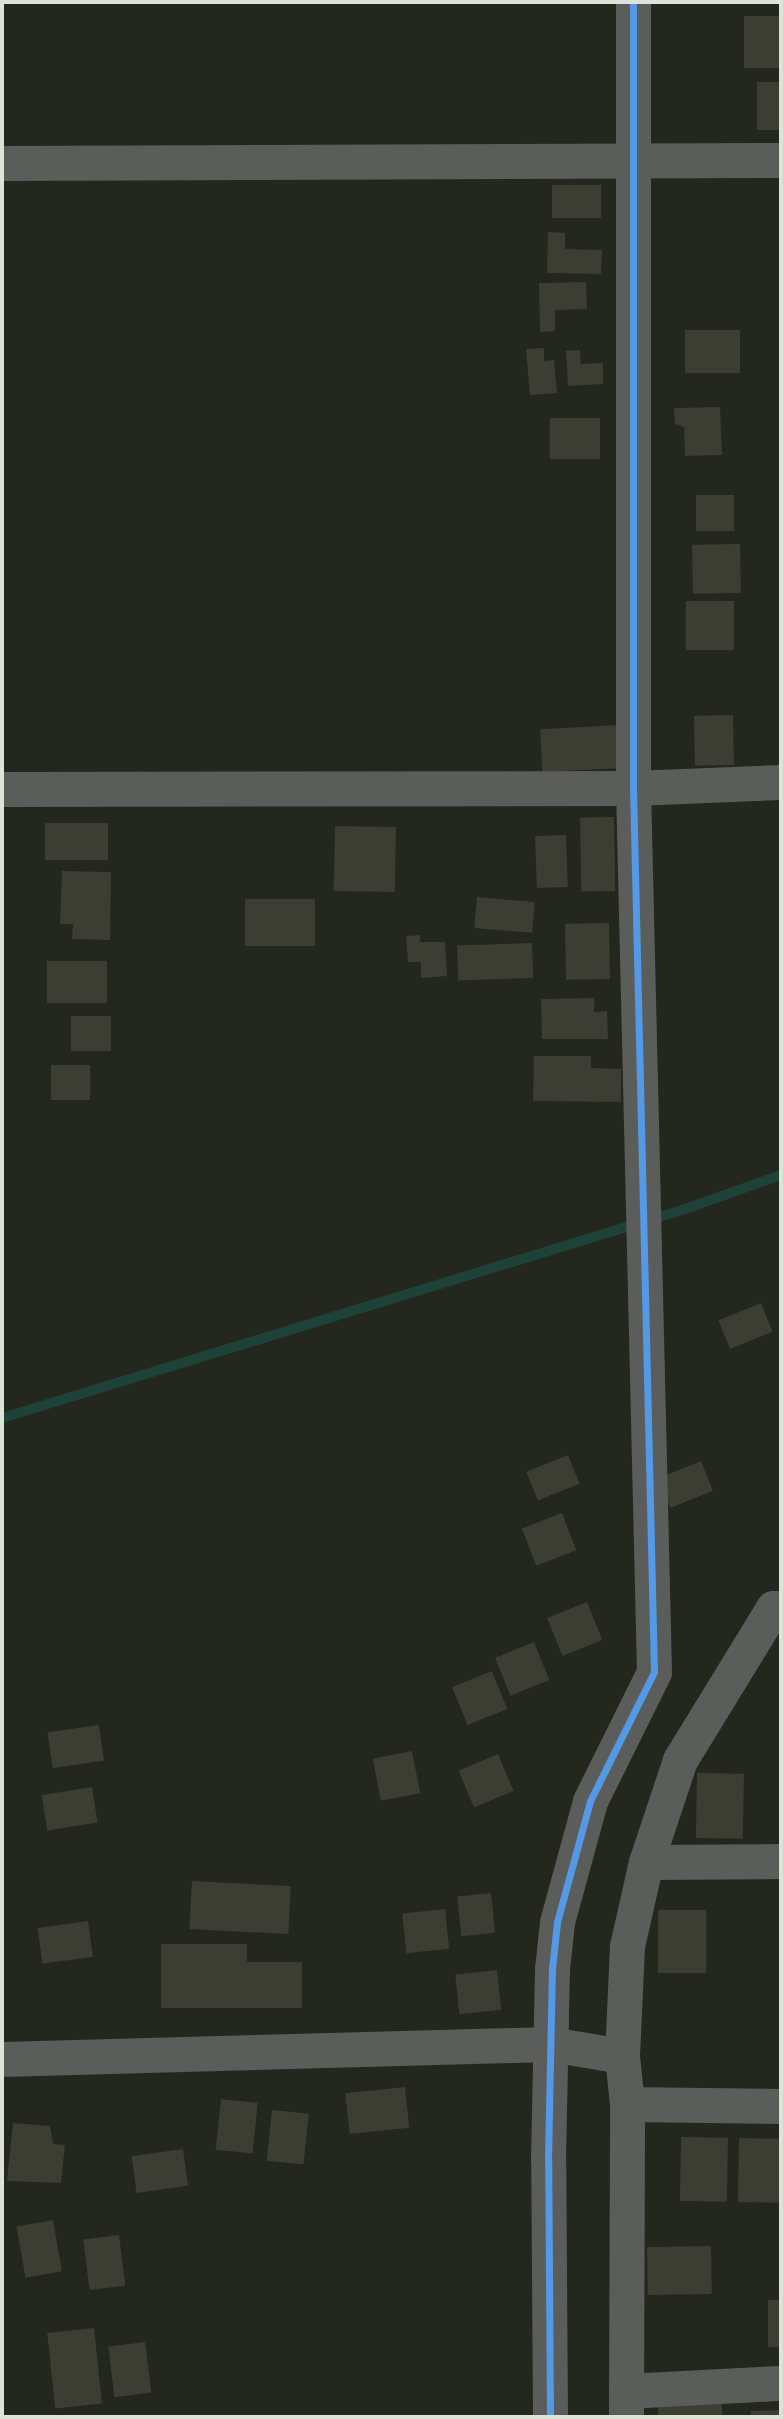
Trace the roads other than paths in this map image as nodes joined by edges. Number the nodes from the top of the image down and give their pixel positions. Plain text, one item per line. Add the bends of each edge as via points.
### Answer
1 (633, 2) edge
2 (781, 160) edge
3 (2, 163) edge
4 (633, 163) junction
5 (781, 782) edge
6 (633, 788) junction
7 (2, 789) edge
8 (781, 1608) edge
9 (781, 1861) edge
10 (646, 1862) junction
11 (550, 2045) junction
12 (622, 2056) junction
13 (2, 2059) edge
14 (627, 2104) junction
15 (781, 2106) edge
16 (781, 2383) edge
17 (626, 2404) edge
18 (550, 2417) edge

1 - 4 street
2 - 4 street
3 - 4 street
4 - 6 street
5 - 6 street
6 - 7 street
6 - 11 street via 654,1672 590,1801 568,1876 552,1969
8 - 10 street via 773,1608 680,1760
9 - 10 street
10 - 12 street via 627,1946
11 - 12 street
11 - 13 street
11 - 18 street
12 - 14 street
14 - 15 street
14 - 17 street
16 - 17 street

